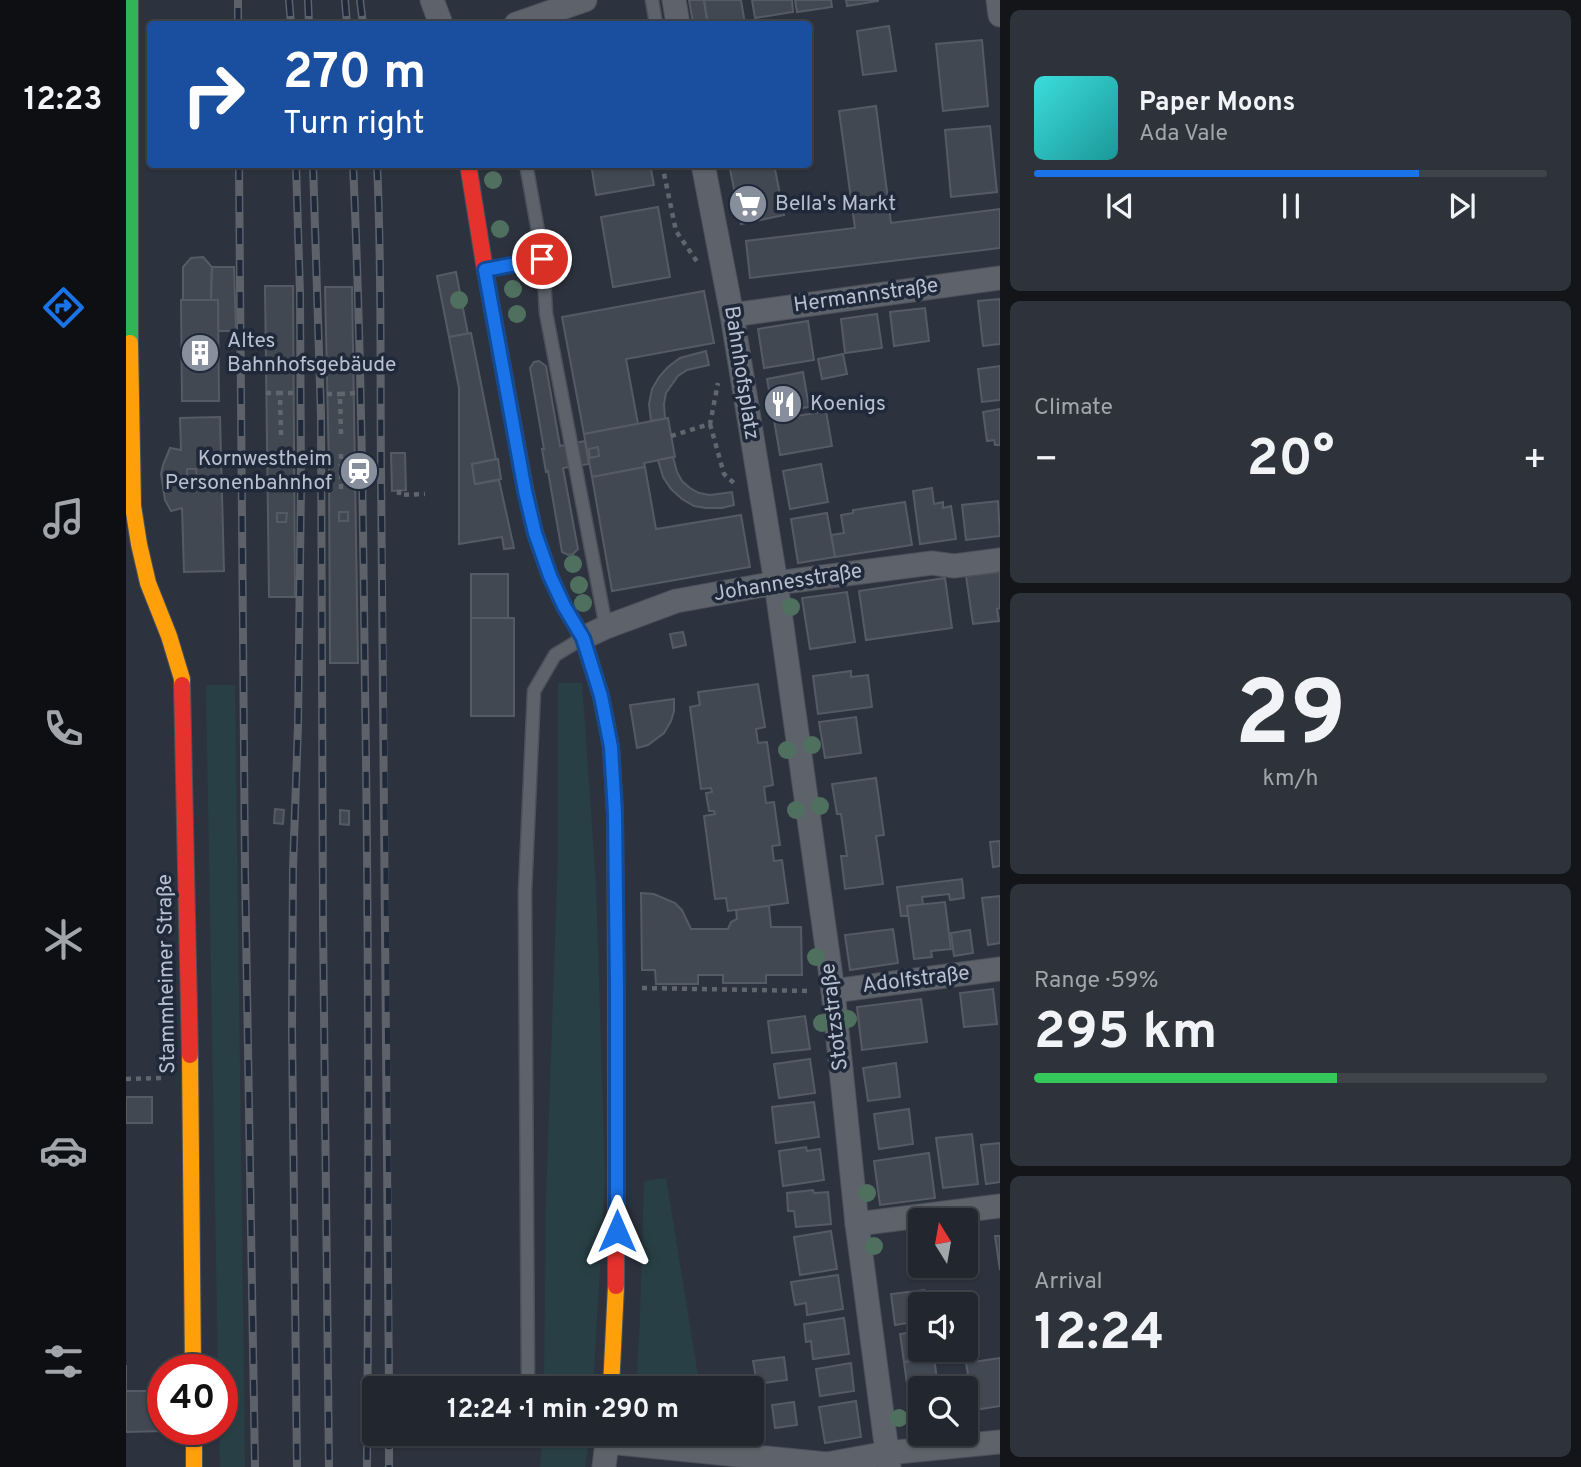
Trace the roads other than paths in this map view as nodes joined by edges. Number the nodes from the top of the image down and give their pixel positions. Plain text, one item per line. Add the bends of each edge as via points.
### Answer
1 (432, 0) edge
2 (585, 0) edge
3 (652, 0) edge
4 (674, 0) edge
5 (998, 0) edge
6 (129, 14) edge
7 (1000, 15) edge
8 (440, 21) edge
9 (525, 21) edge
10 (656, 21) edge
11 (678, 21) edge
12 (469, 168) edge
13 (527, 168) edge
14 (704, 168) edge
15 (542, 259) junction
16 (485, 270) junction
17 (1000, 278) edge
18 (127, 298) edge
19 (732, 315) junction
20 (1000, 560) edge
21 (776, 583) junction
22 (137, 584) edge
23 (606, 627) junction
24 (583, 638) junction
25 (1000, 969) edge
26 (833, 991) junction
27 (1000, 1206) edge
28 (857, 1224) junction
29 (193, 1354) edge
30 (528, 1376) edge
31 (612, 1376) edge
32 (1000, 1442) edge
33 (194, 1445) edge
34 (607, 1446) edge
35 (675, 1446) edge
36 (888, 1460) edge
37 (194, 1467) edge
38 (604, 1467) edge

1 - 8 street
2 - 9 street
3 - 10 lane
4 - 11 street
5 - 7 street
6 - 18 main road, Stammheimer Straße
12 - 16 main road
13 - 15 lane
14 - 19 street, Bahnhofsplatz
15 - 16 lane
15 - 23 lane via 546,313
16 - 24 main road via 535,533 559,596
17 - 19 street, Hermannstraße
18 - 22 main road, Stammheimer Straße
19 - 21 street, Bahnhofsplatz
20 - 21 street, Johannesstraße via 954,566 932,563
21 - 23 street, Johannesstraße via 676,601
21 - 26 street, Stotzstraße
22 - 29 main road, Stammheimer Straße via 169,635 182,679
23 - 24 street, Johannesstraße
24 - 30 lane via 555,654 534,691 524,892
24 - 31 main road via 611,747 615,813 616,1308
25 - 26 street, Adolfstraße
26 - 28 street, Stotzstraße
27 - 28 street
28 - 36 street, Stotzstraße
32 - 36 street
33 - 37 main road
34 - 38 street
35 - 36 street via 827,1464

